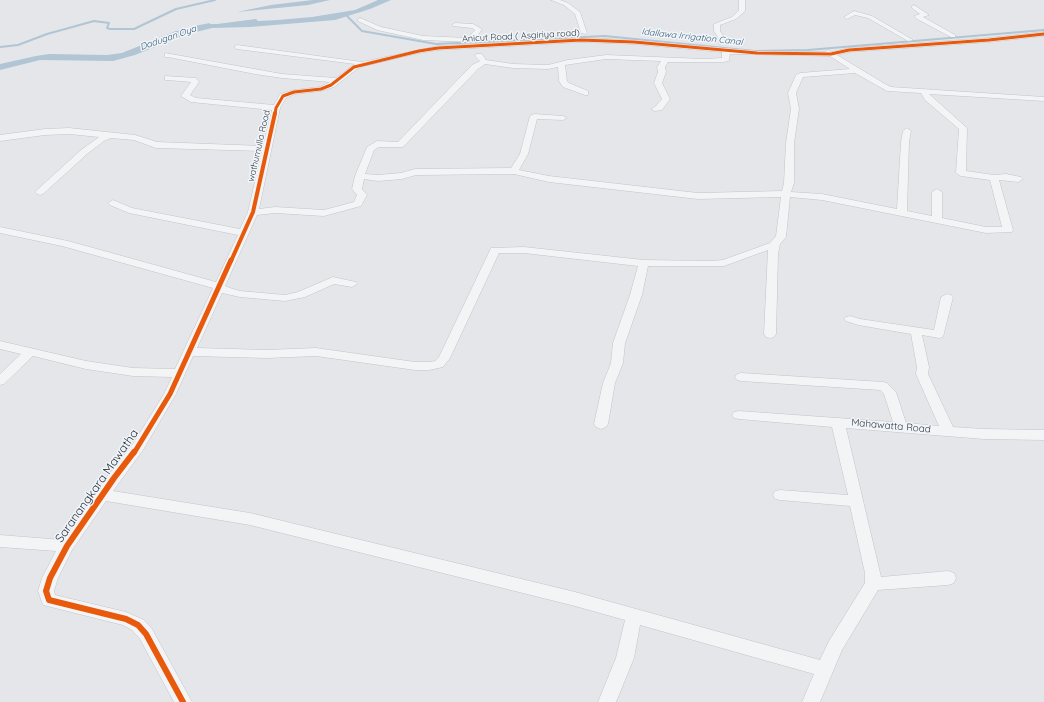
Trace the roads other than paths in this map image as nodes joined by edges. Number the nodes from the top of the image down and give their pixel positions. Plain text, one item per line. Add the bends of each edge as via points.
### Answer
1 (554, 0) edge
2 (742, 0) edge
3 (862, 7) dead end
4 (914, 7) dead end
5 (854, 13) junction
6 (847, 17) dead end
7 (360, 20) dead end
8 (455, 25) dead end
9 (1044, 28) edge
10 (593, 32) dead end
11 (584, 33) junction
12 (608, 34) dead end
13 (1044, 34) edge
14 (953, 36) junction
15 (910, 40) junction
16 (469, 43) junction
17 (721, 43) junction
18 (237, 47) dead end
19 (825, 50) junction
20 (785, 54) junction
21 (168, 55) dead end
22 (666, 60) junction
23 (484, 62) junction
24 (362, 64) junction
25 (561, 64) junction
26 (860, 72) junction
27 (168, 78) dead end
28 (337, 80) junction
29 (923, 91) junction
30 (585, 93) dead end
31 (1044, 99) edge
32 (276, 108) junction
33 (655, 109) dead end
34 (563, 118) dead end
35 (907, 131) dead end
36 (111, 136) junction
37 (0, 138) edge
38 (266, 149) junction
39 (514, 172) junction
40 (360, 176) junction
41 (994, 178) junction
42 (1018, 178) dead end
43 (40, 192) dead end
44 (937, 192) dead end
45 (786, 194) junction
46 (113, 203) dead end
47 (253, 212) junction
48 (902, 213) junction
49 (942, 221) junction
50 (960, 229) dead end
51 (0, 230) edge
52 (243, 233) junction
53 (774, 245) junction
54 (644, 263) junction
55 (352, 284) dead end
56 (218, 286) junction
57 (947, 297) dead end
58 (850, 319) dead end
59 (916, 331) junction
60 (770, 334) dead end
61 (0, 345) edge
62 (30, 352) junction
63 (188, 352) junction
64 (178, 373) junction
65 (741, 377) dead end
66 (0, 381) edge
67 (739, 415) dead end
68 (838, 422) junction
69 (601, 424) dead end
70 (901, 427) junction
71 (948, 431) junction
72 (1044, 435) edge
73 (103, 495) junction
74 (780, 496) dead end
75 (856, 502) junction
76 (0, 541) edge
77 (67, 546) junction
78 (948, 578) dead end
79 (873, 584) junction
80 (634, 616) junction
81 (825, 669) junction
82 (183, 702) edge
83 (607, 702) edge
84 (811, 702) edge

1 - 11 street via 566,4 578,13
2 - 17 street via 742,11 734,18 717,24
3 - 5 street
4 - 14 street via 926,15 917,16 919,18
5 - 6 street
5 - 15 street via 870,17
7 - 16 street, Anicut Road ( Asgiriya road) via 379,29 423,38
8 - 16 street via 479,29
9 - 14 street
10 - 11 street, Anicut Road ( Asgiriya road)
11 - 16 street, Anicut Road ( Asgiriya road)
12 - 17 street
13 - 19 street
14 - 15 street
15 - 19 street
16 - 20 street via 581,40
16 - 23 street
16 - 24 street, wathumulla Road via 419,50
17 - 19 street
18 - 24 street
19 - 20 street
19 - 26 street
20 - 22 street via 726,52 726,59 723,60
21 - 28 street via 282,76
22 - 25 street via 606,57
22 - 33 street via 661,67 658,83 666,99
23 - 25 street via 548,67
23 - 40 street via 464,77 400,145 377,144 370,149
24 - 28 street, wathumulla Road
25 - 30 street via 566,85
26 - 29 street via 890,89
26 - 45 street via 800,75 792,93 795,109
27 - 32 street via 193,80 195,82 185,96 194,100
28 - 32 street, wathumulla Road via 321,89 283,96
29 - 31 street
29 - 41 street via 964,128 961,173
32 - 38 street, wathumulla Road
34 - 39 street via 534,116 524,154
35 - 48 street
36 - 37 street via 55,131
36 - 38 street via 135,138 156,145
36 - 43 street via 101,139 84,152
38 - 47 street, wathumulla Road
39 - 40 street via 415,172 378,178
39 - 45 street via 549,179 698,196
40 - 47 street via 357,189 362,195 358,204 324,213 275,210
41 - 42 street
41 - 49 street via 1008,230 986,230
44 - 49 street
45 - 48 street
45 - 53 street via 781,237
46 - 52 street via 129,210
47 - 52 street, wathumulla Road
48 - 49 street
49 - 50 street via 959,226
51 - 56 street via 64,243
52 - 56 street, wathumulla Road
53 - 54 street via 724,263
53 - 60 street
54 - 63 street via 531,251 494,250 439,364 415,366 316,352
54 - 69 street via 619,343 617,363 609,383
55 - 56 street via 332,280 301,295 285,298 240,294
56 - 63 street, wathumulla Road
57 - 59 street via 939,334
58 - 59 street
59 - 71 street via 922,374
61 - 62 street
62 - 64 street via 86,365 133,372
62 - 66 street
63 - 64 street, Saranangkara Mawatha
64 - 73 street, Saranangkara Mawatha via 170,394 138,448
65 - 70 street via 883,386 890,392
67 - 68 street, Mahawatta Road
68 - 70 street, Mahawatta Road
68 - 75 street
70 - 71 street, Mahawatta Road
71 - 72 street, Mahawatta Road
73 - 77 street, Saranangkara Mawatha
73 - 80 street via 250,519
74 - 75 street
75 - 79 street via 873,573
76 - 77 street
77 - 82 street, Saranangkara Mawatha via 50,578 46,591 49,600 126,619 138,625 146,634
78 - 79 street
79 - 81 street via 835,646
80 - 81 street
80 - 83 street via 625,658
81 - 84 street

